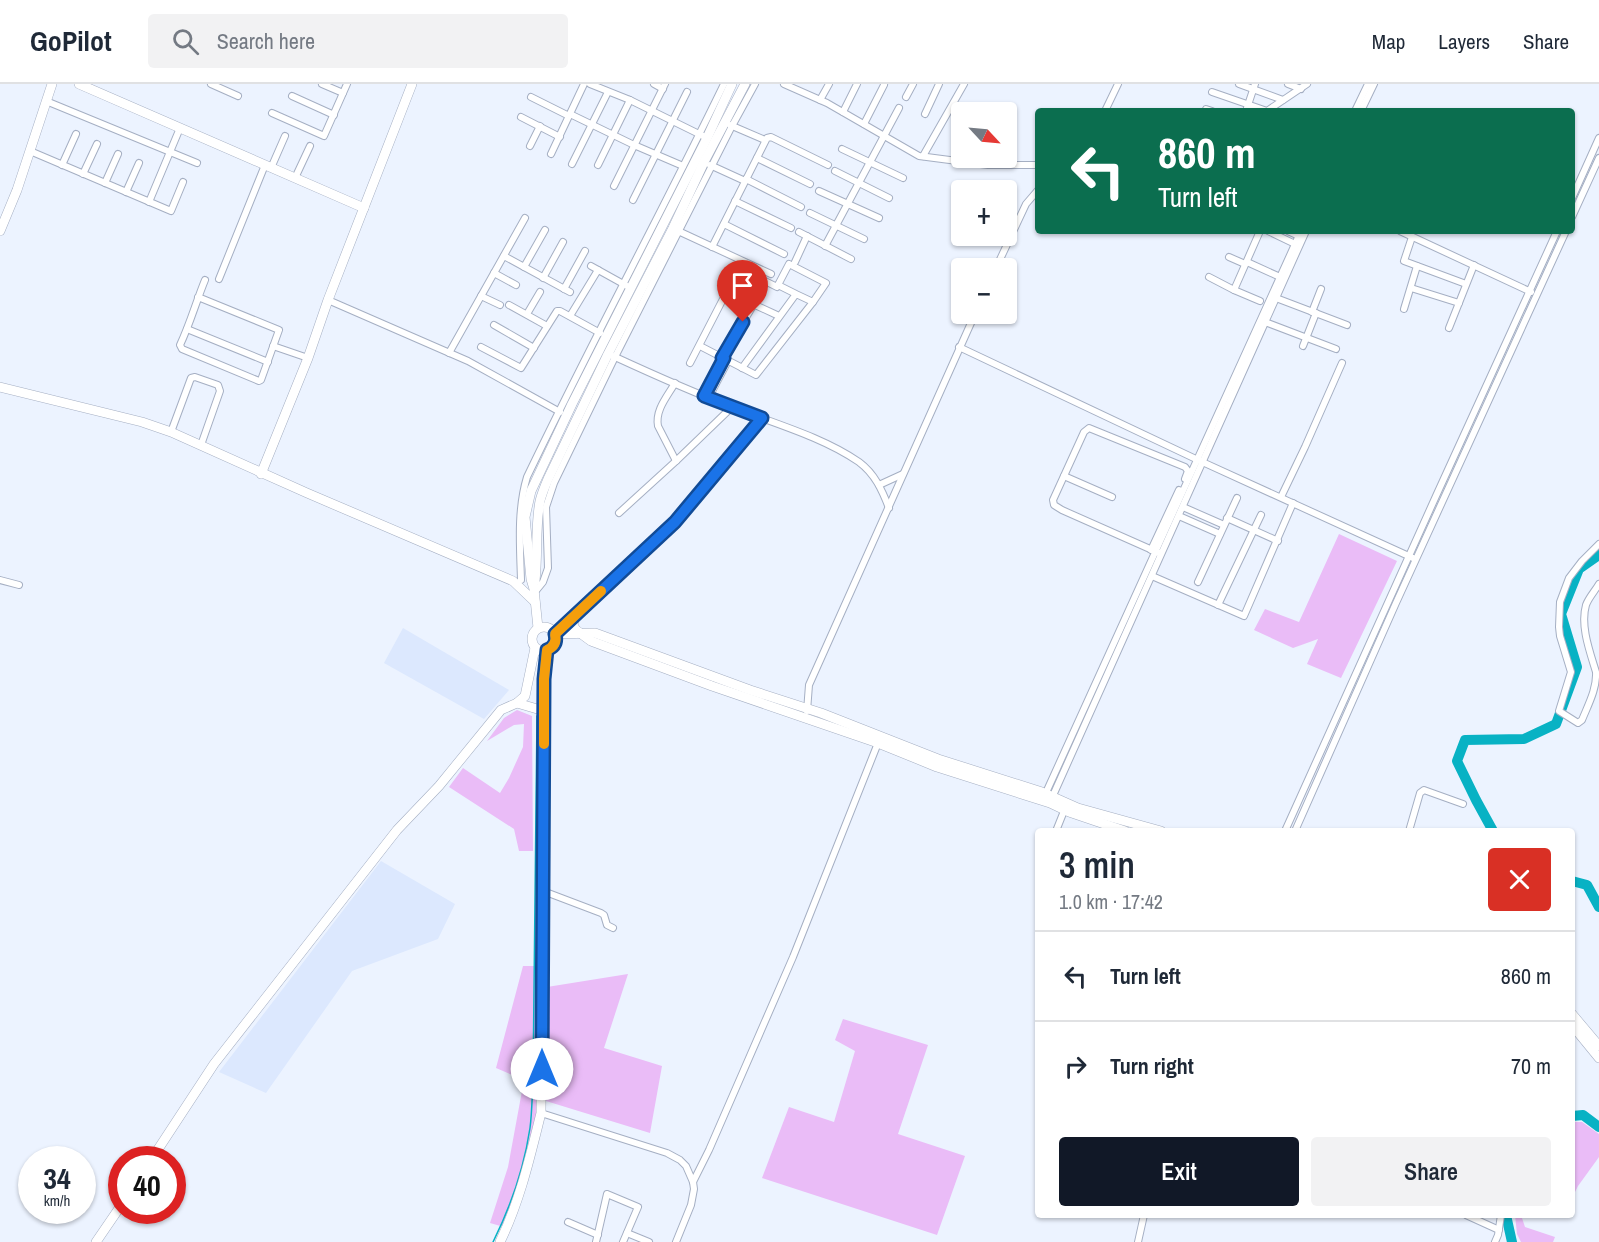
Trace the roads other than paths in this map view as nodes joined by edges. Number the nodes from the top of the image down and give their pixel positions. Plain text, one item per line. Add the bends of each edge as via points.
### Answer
1 (52, 84) edge
2 (79, 84) edge
3 (211, 84) edge
4 (322, 84) edge
5 (347, 84) edge
6 (412, 84) edge
7 (584, 84) edge
8 (590, 84) edge
9 (654, 84) edge
10 (724, 84) edge
11 (732, 84) edge
12 (746, 84) edge
13 (755, 84) edge
14 (784, 84) edge
15 (804, 84) edge
16 (829, 84) edge
17 (856, 84) edge
18 (913, 84) edge
19 (939, 84) edge
20 (964, 84) edge
21 (1118, 84) edge
22 (1239, 84) edge
23 (1291, 84) edge
24 (1368, 84) edge
25 (1374, 84) edge
26 (884, 85) edge
27 (664, 86) edge
28 (1304, 86) edge
29 (1254, 87) edge
30 (606, 88) edge
31 (801, 91) junction
32 (687, 92) dead end
33 (1212, 92) dead end
34 (343, 93) junction
35 (238, 96) dead end
36 (292, 96) dead end
37 (531, 97) dead end
38 (906, 97) dead end
39 (630, 100) junction
40 (820, 100) junction
41 (1283, 100) junction
42 (46, 101) junction
43 (899, 108) dead end
44 (1107, 108) edge
45 (1247, 108) edge
46 (1271, 108) edge
47 (1356, 108) edge
48 (1362, 108) edge
49 (652, 111) junction
50 (843, 112) junction
51 (272, 113) dead end
52 (925, 114) dead end
53 (334, 115) junction
54 (570, 115) junction
55 (521, 117) dead end
56 (672, 121) junction
57 (591, 124) junction
58 (729, 124) junction
59 (864, 124) junction
60 (540, 126) junction
61 (180, 128) junction
62 (76, 134) dead end
63 (613, 135) junction
64 (285, 136) dead end
65 (885, 136) junction
66 (560, 137) junction
67 (1599, 138) edge
68 (711, 140) junction
69 (765, 140) junction
70 (97, 144) dead end
71 (634, 145) junction
72 (310, 146) dead end
73 (530, 146) dead end
74 (842, 149) dead end
75 (30, 151) junction
76 (170, 152) junction
77 (118, 154) dead end
78 (551, 154) dead end
79 (656, 154) junction
80 (923, 156) junction
81 (757, 158) junction
82 (1599, 158) edge
83 (870, 162) junction
84 (139, 163) dead end
85 (197, 163) dead end
86 (572, 164) dead end
87 (708, 164) junction
88 (62, 165) junction
89 (598, 165) dead end
90 (828, 165) dead end
91 (1035, 165) edge
92 (683, 166) junction
93 (268, 167) junction
94 (835, 171) dead end
95 (83, 174) junction
96 (295, 178) junction
97 (903, 178) dead end
98 (746, 180) junction
99 (183, 182) dead end
100 (859, 182) junction
101 (105, 183) junction
102 (810, 184) dead end
103 (614, 186) dead end
104 (819, 190) dead end
105 (1575, 191) edge
106 (126, 192) junction
107 (1035, 194) edge
108 (889, 198) dead end
109 (633, 200) dead end
110 (735, 201) junction
111 (149, 202) junction
112 (848, 204) junction
113 (801, 207) dead end
114 (364, 208) junction
115 (1575, 211) edge
116 (810, 213) dead end
117 (525, 218) dead end
118 (879, 218) dead end
119 (724, 224) junction
120 (836, 226) junction
121 (791, 228) dead end
122 (545, 230) dead end
123 (676, 230) junction
124 (0, 231) edge
125 (799, 232) dead end
126 (1259, 234) edge
127 (1274, 234) edge
128 (1300, 234) edge
129 (1305, 234) edge
130 (1406, 234) edge
131 (1556, 234) edge
132 (1565, 234) edge
133 (807, 236) junction
134 (1412, 237) junction
135 (864, 239) dead end
136 (563, 242) dead end
137 (1295, 244) junction
138 (825, 246) junction
139 (712, 247) junction
140 (585, 251) dead end
141 (784, 254) dead end
142 (504, 256) junction
143 (1229, 257) dead end
144 (1001, 258) edge
145 (851, 259) dead end
146 (795, 262) dead end
147 (1246, 263) junction
148 (1474, 265) junction
149 (591, 266) dead end
150 (524, 267) junction
151 (1418, 267) junction
152 (598, 270) junction
153 (494, 273) junction
154 (771, 274) dead end
155 (1209, 277) dead end
156 (1280, 277) junction
157 (543, 278) junction
158 (219, 279) dead end
159 (205, 280) dead end
160 (1466, 284) junction
161 (516, 285) dead end
162 (778, 285) junction
163 (627, 286) junction
164 (1411, 288) junction
165 (1321, 289) dead end
166 (1234, 290) junction
167 (1530, 291) junction
168 (540, 292) dead end
169 (727, 292) junction
170 (796, 294) junction
171 (1537, 295) junction
172 (481, 296) junction
173 (198, 297) junction
174 (1276, 298) junction
175 (328, 300) junction
176 (1260, 301) dead end
177 (813, 302) junction
178 (1459, 303) junction
179 (754, 304) junction
180 (500, 305) dead end
181 (509, 305) dead end
182 (1404, 309) dead end
183 (1314, 313) junction
184 (527, 314) junction
185 (570, 316) junction
186 (779, 316) junction
187 (1265, 322) junction
188 (970, 324) edge
189 (494, 325) dead end
190 (1347, 325) dead end
191 (547, 326) junction
192 (1449, 328) dead end
193 (187, 329) junction
194 (602, 334) junction
195 (1307, 338) junction
196 (273, 346) junction
197 (699, 346) junction
198 (959, 346) junction
199 (1303, 346) dead end
200 (481, 347) dead end
201 (534, 348) junction
202 (1336, 349) dead end
203 (604, 351) junction
204 (449, 353) junction
205 (309, 358) junction
206 (725, 359) junction
207 (268, 362) junction
208 (690, 363) dead end
209 (1342, 363) dead end
210 (742, 368) junction
211 (675, 383) junction
212 (0, 387) edge
213 (706, 397) junction
214 (732, 407) junction
215 (562, 414) junction
216 (762, 418) junction
217 (171, 432) junction
218 (201, 445) junction
219 (1171, 447) junction
220 (1165, 458) junction
221 (1200, 460) junction
222 (676, 461) junction
223 (261, 474) junction
224 (903, 474) junction
225 (1064, 476) junction
226 (879, 484) junction
227 (1112, 497) dead end
228 (1281, 497) junction
229 (1237, 498) dead end
230 (1293, 503) junction
231 (1183, 507) junction
232 (889, 508) junction
233 (619, 513) dead end
234 (1261, 515) dead end
235 (1179, 516) junction
236 (1226, 521) junction
237 (1254, 530) junction
238 (1220, 534) junction
239 (1278, 541) junction
240 (1599, 544) edge
241 (1156, 552) junction
242 (1413, 558) junction
243 (1152, 576) junction
244 (0, 580) edge
245 (522, 580) junction
246 (1198, 582) dead end
247 (1599, 584) edge
248 (19, 585) dead end
249 (534, 595) junction
250 (1218, 605) junction
251 (576, 615) junction
252 (538, 628) junction
253 (555, 634) junction
254 (584, 634) junction
255 (536, 648) junction
256 (547, 650) junction
257 (517, 703) junction
258 (537, 709) junction
259 (807, 713) junction
260 (878, 743) junction
261 (1048, 798) junction
262 (1463, 804) dead end
263 (1066, 806) junction
264 (1057, 828) edge
265 (1118, 828) edge
266 (1150, 828) edge
267 (1286, 828) edge
268 (1295, 828) edge
269 (1409, 828) edge
270 (543, 891) junction
271 (612, 928) dead end
272 (1575, 1018) edge
273 (1575, 1029) edge
274 (1599, 1046) edge
275 (1599, 1058) edge
276 (541, 1113) junction
277 (160, 1146) edge
278 (693, 1182) junction
279 (1143, 1218) edge
280 (1473, 1218) edge
281 (1501, 1218) edge
282 (568, 1222) dead end
283 (108, 1224) edge
284 (1499, 1230) junction
285 (627, 1233) junction
286 (597, 1238) edge
287 (96, 1242) edge
288 (500, 1242) edge
289 (623, 1242) edge
290 (649, 1242) edge
291 (676, 1242) edge
292 (1138, 1242) edge
293 (1495, 1242) edge

1 - 42 street
2 - 61 street
3 - 35 street
4 - 34 street
5 - 34 street
6 - 114 street
7 - 54 street
8 - 30 street
9 - 27 street
10 - 68 street
11 - 68 street
12 - 58 street
13 - 58 street
14 - 31 street
15 - 31 street
16 - 40 street
17 - 50 street
18 - 38 street
19 - 52 street
20 - 80 street
21 - 44 street
22 - 29 street
23 - 28 street
24 - 47 street
25 - 48 street
26 - 59 street
27 - 49 street
28 - 41 street
29 - 41 street
29 - 45 street
30 - 39 street
30 - 57 street
31 - 40 street
32 - 56 street
33 - 45 street
34 - 53 street
36 - 53 street
37 - 54 street
39 - 49 street
39 - 63 street
40 - 50 street
41 - 46 street
42 - 75 street
42 - 76 street
43 - 65 street
49 - 56 street
49 - 71 street
50 - 59 street
51 - 53 street via 324,136
54 - 57 street
54 - 66 street
55 - 60 street
56 - 68 street
56 - 79 street
57 - 63 street
57 - 86 street
58 - 68 street
58 - 69 street
59 - 65 street
60 - 66 street
60 - 73 street
61 - 76 street
61 - 93 street
62 - 88 street
63 - 71 street
63 - 89 street
64 - 93 street
65 - 80 street
65 - 83 street
66 - 78 street
67 - 105 street
68 - 87 street
68 - 92 street
68 - 163 street
69 - 81 street
69 - 90 street via 771,137
70 - 95 street
71 - 79 street
71 - 103 street
72 - 96 street
74 - 83 street
75 - 88 street
75 - 124 street
76 - 85 street
76 - 111 street
77 - 101 street
79 - 92 street
79 - 109 street
80 - 91 street via 988,165
81 - 98 street
81 - 102 street
82 - 115 street
83 - 97 street
83 - 100 street
84 - 106 street
87 - 98 street
87 - 123 street
88 - 95 street
92 - 163 street
93 - 96 street
93 - 158 street
94 - 100 street
95 - 101 street
96 - 114 street
98 - 110 street
98 - 113 street
99 - 111 street via 171,212
100 - 108 street
100 - 112 street
101 - 106 street
104 - 112 street
106 - 111 street
107 - 144 street via 1026,204
110 - 119 street
110 - 121 street
112 - 118 street
112 - 120 street
114 - 175 street
116 - 120 street
117 - 142 street
119 - 139 street
119 - 141 street
120 - 135 street
120 - 138 street
122 - 150 street
123 - 139 street
123 - 203 street
125 - 133 street
126 - 147 street
127 - 137 street
128 - 137 street
129 - 174 street
130 - 134 street
131 - 167 street
132 - 171 street
133 - 138 street
133 - 146 street
134 - 148 street
134 - 151 street via 1404,261
136 - 157 street
137 - 156 street
138 - 145 street
139 - 154 street
140 - 157 street via 567,290
142 - 150 street
142 - 153 street
143 - 147 street
147 - 156 street
147 - 166 street
148 - 160 street
148 - 167 street
149 - 152 street
150 - 157 street
151 - 160 street
151 - 164 street
152 - 163 street
152 - 185 street
153 - 161 street
153 - 172 street
155 - 166 street
156 - 221 street
159 - 173 street
160 - 178 street
162 - 169 street via 739,268
162 - 170 street
162 - 177 street via 789,264 826,283
163 - 194 street
164 - 178 street
164 - 182 street
165 - 183 street
166 - 176 street
167 - 171 street
167 - 242 street via 1436,496
168 - 184 street
169 - 179 street
169 - 197 street
170 - 177 street
170 - 186 street
171 - 242 street
172 - 180 street
172 - 204 street
173 - 193 street
173 - 196 street via 277,328
174 - 183 street
174 - 187 street
175 - 204 street
175 - 205 street
177 - 210 street via 756,375
178 - 192 street
179 - 186 street
179 - 206 street
181 - 184 street
183 - 190 street
183 - 195 street
184 - 191 street
185 - 191 street via 557,311
185 - 194 street
186 - 210 street
187 - 195 street
187 - 221 street
188 - 198 street
189 - 201 street
191 - 201 street
193 - 207 street
193 - 207 street via 182,349 255,381 261,380
194 - 203 street
195 - 199 street
195 - 202 street
196 - 205 street
196 - 207 street
197 - 206 street
197 - 208 street
198 - 219 street
198 - 224 street
200 - 201 street via 520,368
203 - 211 street
203 - 215 street
203 - 249 street via 540,500
204 - 215 street
205 - 223 street
206 - 210 street
206 - 213 street
209 - 228 street
211 - 213 street
211 - 222 street via 657,421
212 - 217 street
213 - 214 street
214 - 216 street
214 - 222 street
215 - 245 street via 528,504
216 - 226 street via 838,450 860,463
216 - 251 street via 675,522
217 - 218 street
217 - 218 street via 193,377 218,386 220,391
218 - 223 street
219 - 220 street
219 - 221 street
220 - 225 street via 1089,428
220 - 241 street via 1188,471
221 - 228 street
221 - 231 street
221 - 241 street
222 - 233 street
223 - 245 street
224 - 226 street
224 - 232 street
225 - 227 street
225 - 241 street via 1053,500 1056,507
226 - 232 street
228 - 230 street
229 - 236 street
230 - 239 street
230 - 242 street
231 - 235 street
231 - 236 street
232 - 259 street via 809,685
234 - 237 street
235 - 238 street
235 - 241 street
236 - 237 street
236 - 238 street
237 - 239 street
237 - 250 street
238 - 246 street
239 - 250 street via 1244,616
240 - 247 street via 1569,578 1560,602 1560,636 1571,672 1558,708 1578,723 1595,687 1585,610
241 - 243 street
241 - 261 street
242 - 267 street
242 - 268 street
243 - 250 street
243 - 261 street
244 - 248 street
245 - 249 street
245 - 249 street
249 - 252 street
251 - 253 street
251 - 254 street via 573,625
252 - 253 street via 546,626
252 - 255 street via 531,637
253 - 254 street
253 - 256 street via 555,642
254 - 259 street via 595,633
255 - 256 street
255 - 257 street via 525,696
256 - 258 street
257 - 258 street
257 - 277 street via 501,710 397,830 214,1064
258 - 270 street
259 - 260 street
259 - 261 street
260 - 261 street via 937,767
260 - 278 street via 793,957
261 - 263 street
262 - 269 street via 1424,790
263 - 264 street
263 - 265 street
263 - 266 street
270 - 271 street via 601,913
270 - 276 street
272 - 274 street
273 - 275 street
276 - 278 street via 673,1156 686,1166
276 - 288 street via 525,1180
278 - 291 street via 691,1205
279 - 292 street
280 - 284 street
281 - 284 street
282 - 286 street
283 - 287 street
284 - 293 street
285 - 286 street via 638,1207 607,1194
285 - 289 street
285 - 290 street

